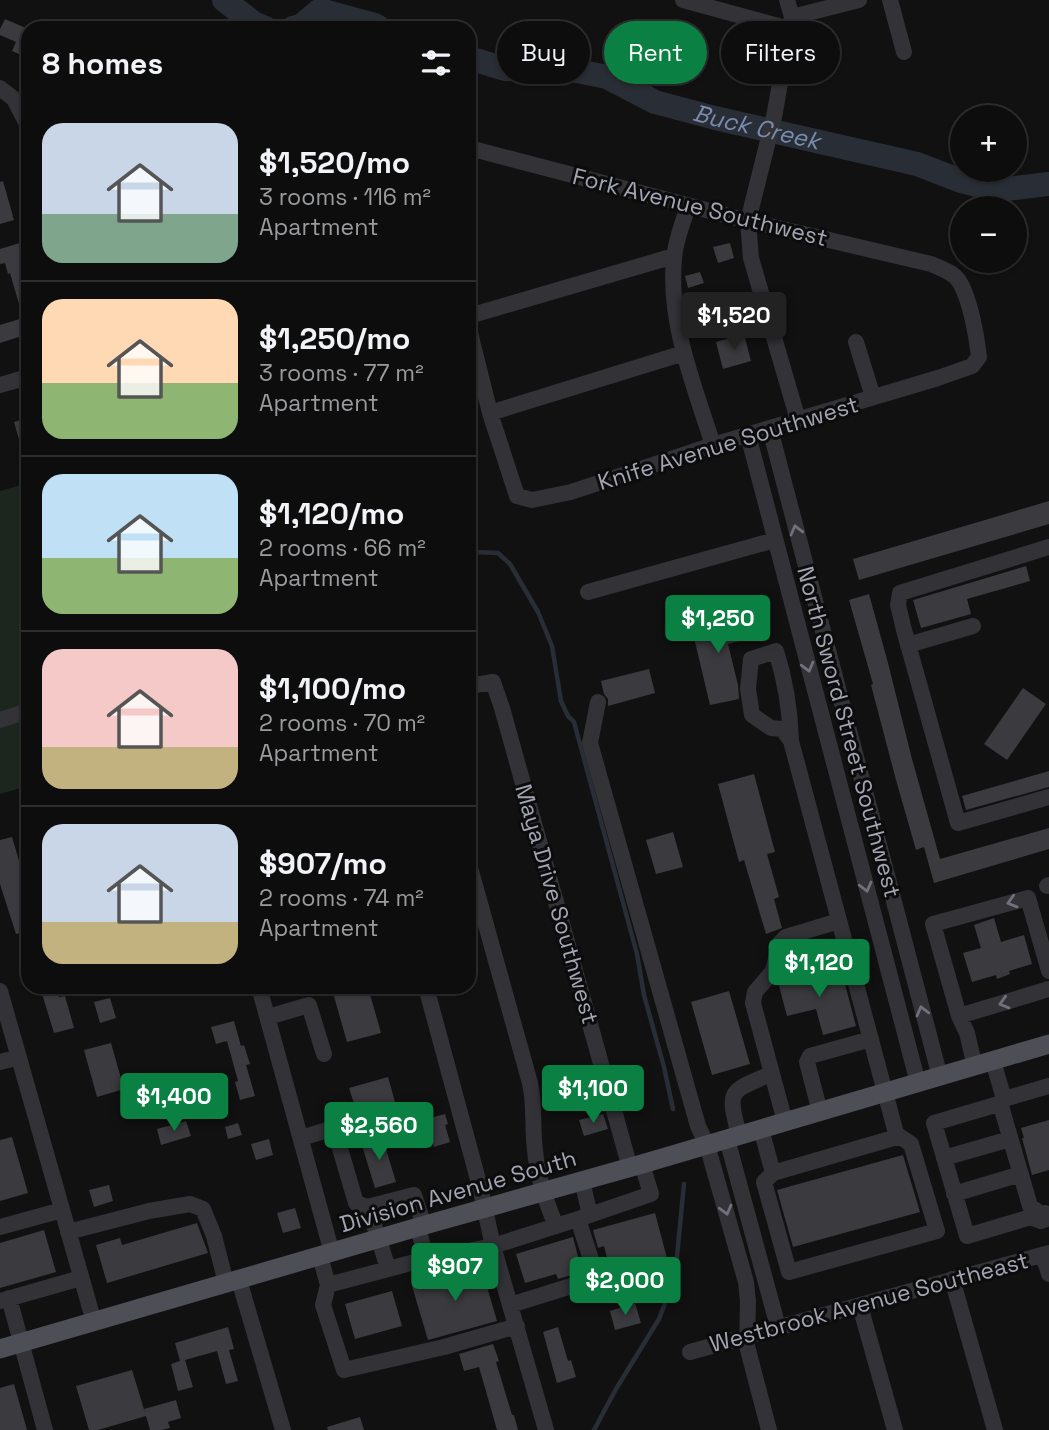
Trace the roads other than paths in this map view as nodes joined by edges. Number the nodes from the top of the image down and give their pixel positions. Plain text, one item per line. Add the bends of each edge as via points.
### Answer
1 (683, 0) edge
2 (787, 0) edge
3 (859, 0) edge
4 (890, 0) edge
5 (781, 21) edge
6 (790, 21) edge
7 (796, 21) edge
8 (904, 52) dead end
9 (780, 84) edge
10 (0, 88) edge
11 (21, 112) edge
12 (476, 150) edge
13 (688, 206) junction
14 (748, 221) junction
15 (674, 256) junction
16 (476, 314) edge
17 (856, 342) dead end
18 (684, 353) junction
19 (476, 357) edge
20 (938, 378) joint
21 (21, 379) edge
22 (0, 385) edge
23 (873, 397) junction
24 (490, 413) junction
25 (798, 420) junction
26 (770, 429) junction
27 (748, 435) junction
28 (713, 445) junction
29 (775, 540) junction
30 (1049, 547) edge
31 (588, 592) dead end
32 (973, 626) dead end
33 (908, 645) junction
34 (476, 685) edge
35 (598, 702) dead end
36 (21, 713) edge
37 (0, 720) edge
38 (791, 741) junction
39 (1049, 797) edge
40 (476, 889) edge
41 (839, 921) junction
42 (1049, 971) edge
43 (1049, 989) edge
44 (0, 991) edge
45 (261, 994) edge
46 (428, 994) edge
47 (959, 1016) junction
48 (268, 1017) junction
49 (870, 1039) junction
50 (1049, 1044) edge
51 (324, 1054) dead end
52 (19, 1057) junction
53 (0, 1062) edge
54 (990, 1062) junction
55 (771, 1074) junction
56 (940, 1077) junction
57 (918, 1083) junction
58 (1049, 1086) edge
59 (885, 1093) junction
60 (1002, 1101) junction
61 (820, 1112) junction
62 (785, 1122) junction
63 (761, 1129) junction
64 (896, 1134) junction
65 (733, 1137) junction
66 (301, 1138) junction
67 (1006, 1140) junction
68 (707, 1145) junction
69 (944, 1158) junction
70 (636, 1166) junction
71 (774, 1173) junction
72 (1016, 1175) junction
73 (582, 1181) junction
74 (545, 1192) junction
75 (954, 1194) junction
76 (367, 1207) junction
77 (485, 1209) junction
78 (62, 1210) junction
79 (1049, 1212) edge
80 (584, 1217) junction
81 (1049, 1218) edge
82 (1023, 1219) junction
83 (421, 1226) junction
84 (556, 1226) junction
85 (0, 1227) edge
86 (68, 1232) junction
87 (379, 1239) junction
88 (494, 1245) junction
89 (326, 1254) junction
90 (1046, 1254) edge
91 (426, 1259) junction
92 (388, 1269) junction
93 (1049, 1274) edge
94 (81, 1278) junction
95 (952, 1279) junction
96 (232, 1282) junction
97 (328, 1285) junction
98 (4, 1300) edge
99 (510, 1305) junction
100 (860, 1306) junction
101 (94, 1322) junction
102 (517, 1326) junction
103 (778, 1327) junction
104 (747, 1335) junction
105 (20, 1343) junction
106 (0, 1349) edge
107 (690, 1352) dead end
108 (45, 1430) edge
109 (283, 1430) edge
110 (546, 1430) edge
111 (769, 1430) edge
112 (895, 1430) edge
113 (995, 1430) edge

1 - 5 street
2 - 6 street
3 - 7 street
4 - 8 street
9 - 14 street
10 - 11 street
12 - 13 street, Fork Avenue Southwest
13 - 14 street, Fork Avenue Southwest
13 - 15 street
14 - 20 street, Fork Avenue Southwest via 931,264 959,280 979,357 972,366
14 - 25 street via 751,258
15 - 16 street
15 - 18 street via 676,315
17 - 23 street
18 - 24 street
18 - 28 street
19 - 24 street
20 - 23 street, Knife Avenue Southwest
21 - 22 street
23 - 25 street, Knife Avenue Southwest
24 - 28 street, Knife Avenue Southwest via 517,496 532,500 571,492
25 - 26 street, Knife Avenue Southwest
26 - 27 street, Knife Avenue Southwest
56 -> 26 street, North Sword Street Southwest
27 - 28 street, Knife Avenue Southwest
27 - 29 street, North Sword Street Southwest
29 - 31 street
29 -> 57 street, North Sword Street Southwest
30 - 33 street via 900,593 898,605
32 - 33 street
33 - 39 street via 958,823
34 - 70 street, Maya Drive Southwest via 493,682 502,708
35 - 68 street via 590,743
36 - 37 street
38 - 38 street via 785,680 776,651 751,659 748,689 752,715 771,728 782,729
38 - 41 street
40 - 74 street via 532,1093 535,1155
41 - 49 street
41 - 55 street via 786,937 773,971 755,992 752,1003
42 -> 47 street via 1028,898 933,924
43 -> 47 street
44 - 52 street
45 - 48 street
46 - 77 street
47 - 54 street
48 - 51 street via 309,1005
48 - 66 street
49 - 59 street
49 - 61 street via 810,1056 807,1062
50 - 54 main road, Division Avenue South
52 - 53 street
52 - 78 street
54 - 56 main road, Division Avenue South
54 - 60 street
55 - 62 street
55 - 65 street via 734,1094
56 - 57 main road, Division Avenue South
57 - 59 main road, Division Avenue South
58 - 60 street
59 - 61 main road, Division Avenue South
59 - 64 street
60 - 67 street
60 - 69 street via 934,1123
61 - 62 main road, Division Avenue South
62 - 63 main road, Division Avenue South
63 - 65 main road, Division Avenue South
63 - 71 street
64 - 71 street
64 - 71 street via 911,1144 937,1231 789,1272 764,1182
65 - 68 main road, Division Avenue South
65 - 103 street
66 - 76 street via 334,1128 356,1203
66 - 89 street
67 - 69 street
67 - 72 street
68 - 70 main road, Division Avenue South
68 -> 104 street via 748,1293
69 - 75 street
70 - 73 main road, Division Avenue South
70 - 80 street, Maya Drive Southwest via 651,1194
72 - 75 street
72 - 79 street via 1030,1206 1041,1214
72 - 82 street
73 - 74 main road, Division Avenue South
73 - 80 street
74 - 77 main road, Division Avenue South
74 - 84 street
75 - 82 street via 967,1236
76 - 83 street via 414,1195
76 - 87 street
77 - 83 main road, Division Avenue South
77 - 88 street
78 - 85 street
78 - 86 street
80 - 84 street
80 - 99 street via 597,1278
81 - 82 street
83 - 87 main road, Division Avenue South
83 - 91 street
84 - 88 street
86 - 94 street
86 - 96 street via 190,1204 203,1209
87 - 89 main road, Division Avenue South
87 - 92 street
88 - 91 street
88 - 99 street
89 - 96 main road, Division Avenue South
89 - 97 street
90 - 93 street
90 - 95 street, Westbrook Avenue Southeast
91 - 92 street
92 - 97 street
94 - 98 street
94 - 101 street
95 - 100 street, Westbrook Avenue Southeast
95 - 113 street
96 - 101 main road, Division Avenue South
96 - 109 street
97 - 102 street via 323,1305 344,1370
98 - 105 street
99 - 102 street
100 - 103 street, Westbrook Avenue Southeast
100 - 112 street
101 - 105 main road, Division Avenue South
102 - 110 street
103 - 104 street, Westbrook Avenue Southeast
104 - 107 street, Westbrook Avenue Southeast
104 - 111 street
105 - 106 main road, Division Avenue South
105 - 108 street

